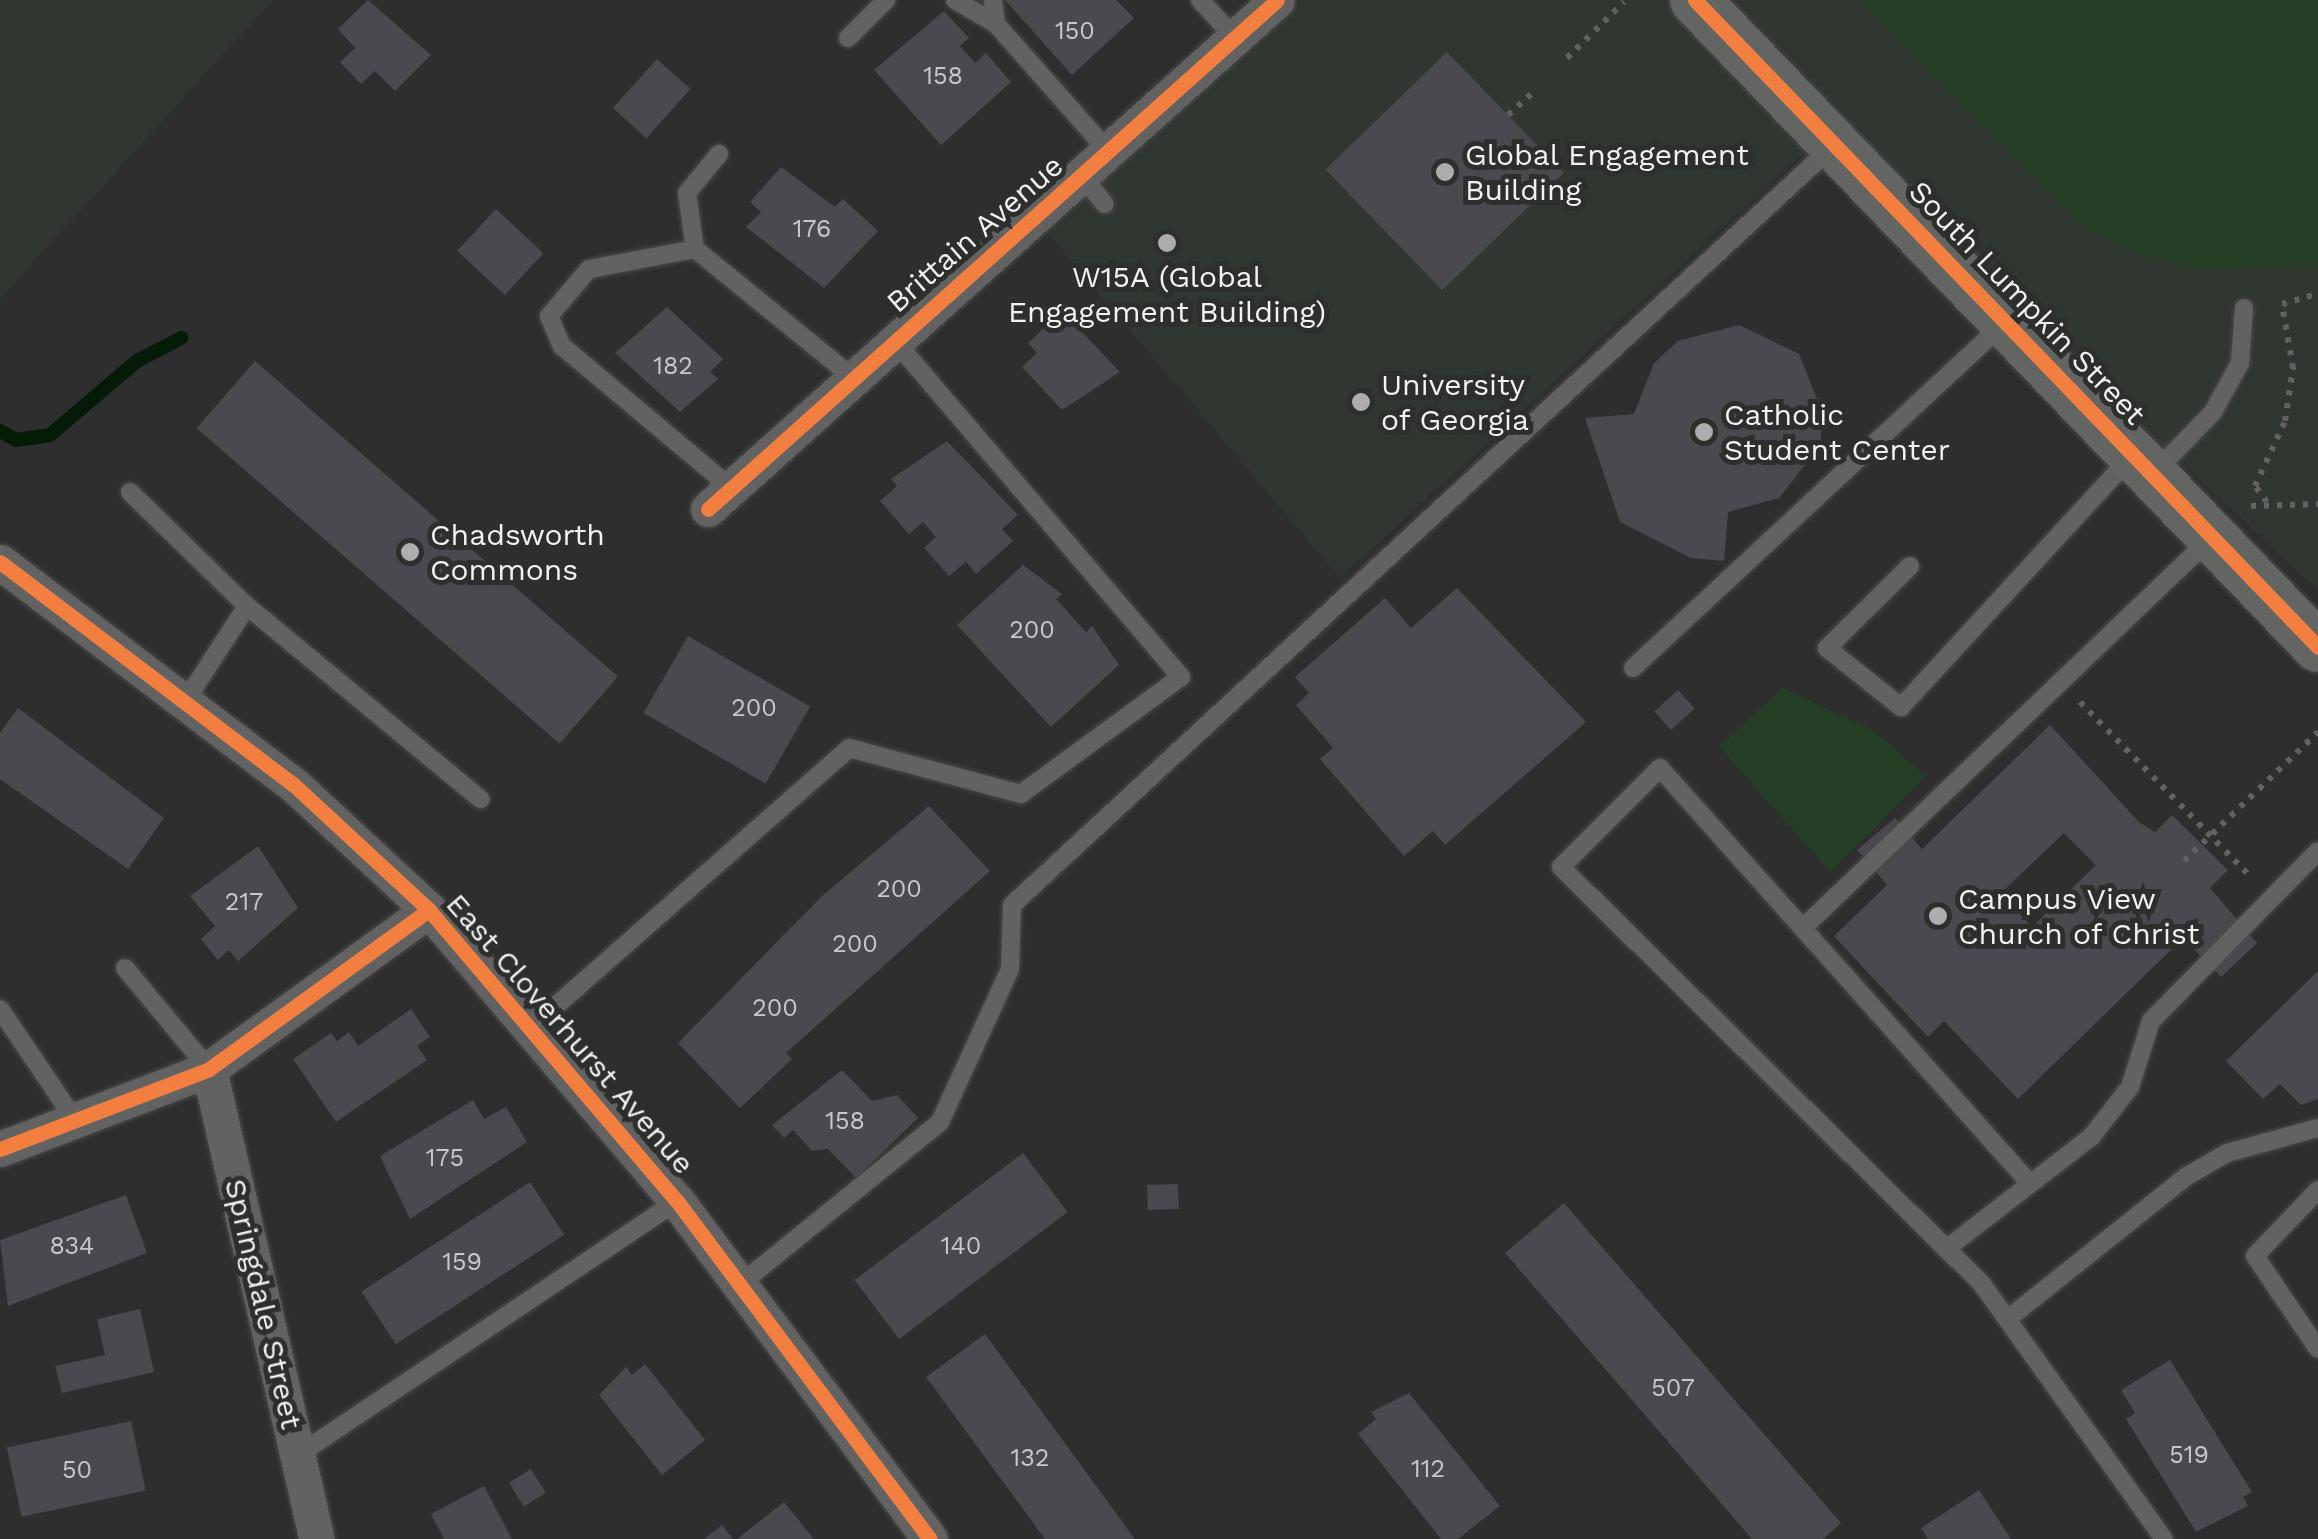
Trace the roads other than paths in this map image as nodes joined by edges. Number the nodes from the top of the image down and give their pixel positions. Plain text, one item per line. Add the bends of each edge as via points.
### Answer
1 (886, 0) edge
2 (955, 0) edge
3 (993, 0) edge
4 (1200, 0) edge
5 (1277, 0) edge
6 (1695, 0) edge
7 (996, 24) junction
8 (1234, 37) junction
9 (848, 38) dead end
10 (1836, 143) junction
11 (1109, 152) junction
12 (719, 154) dead end
13 (1082, 176) junction
14 (1105, 204) dead end
15 (695, 249) junction
16 (2244, 308) dead end
17 (2006, 321) junction
18 (896, 341) junction
19 (854, 378) junction
20 (2144, 464) junction
21 (130, 492) dead end
22 (719, 499) joint
23 (2230, 522) junction
24 (0, 562) edge
25 (1910, 566) dead end
26 (246, 606) junction
27 (2318, 646) edge
28 (1634, 668) dead end
29 (186, 700) junction
30 (480, 799) dead end
31 (2318, 851) edge
32 (429, 910) junction
33 (1806, 926) junction
34 (125, 968) dead end
35 (0, 1009) edge
36 (534, 1025) junction
37 (209, 1069) junction
38 (75, 1120) junction
39 (2318, 1128) edge
40 (0, 1149) edge
41 (2026, 1180) junction
42 (2318, 1190) edge
43 (676, 1201) junction
44 (1946, 1250) junction
45 (739, 1285) junction
46 (2009, 1318) junction
47 (2318, 1350) edge
48 (298, 1455) junction
49 (317, 1539) edge
50 (930, 1539) edge
51 (2164, 1539) edge

1 - 9 lane
2 - 7 lane
3 - 7 lane
4 - 8 lane
5 - 8 street, Brittain Avenue
6 - 10 main road, South Lumpkin Street
7 - 11 lane
8 - 11 street, Brittain Avenue
10 - 17 main road, South Lumpkin Street
10 - 45 lane via 1012,905 1010,970 940,1122
11 - 13 street, Brittain Avenue
12 - 15 lane via 687,193
13 - 14 lane
13 - 18 street, Brittain Avenue
15 - 19 lane
15 - 22 lane via 589,268 550,316 562,346
16 - 20 lane via 2240,363 2214,412
17 - 20 main road, South Lumpkin Street
17 - 28 lane
18 - 19 street, Brittain Avenue
18 - 36 lane via 1181,678 1022,794 849,748
19 - 22 street, Brittain Avenue
20 - 23 main road, South Lumpkin Street
20 - 25 lane via 1901,707 1828,648
21 - 26 lane
23 - 27 main road, South Lumpkin Street
23 - 33 lane
24 - 29 street, East Cloverhurst Avenue
26 - 29 lane
26 - 30 lane
29 - 32 street, East Cloverhurst Avenue
31 - 41 lane via 2151,1020 2130,1087 2092,1136
32 - 36 street, East Cloverhurst Avenue
32 - 37 street
33 - 41 lane
33 - 44 lane via 1660,768 1561,867
34 - 37 lane
35 - 38 lane
36 - 43 street, East Cloverhurst Avenue
37 - 38 street
37 - 48 street, Springdale Street
38 - 40 street
39 - 46 lane via 2227,1153 2187,1176
41 - 44 lane
42 - 47 lane via 2255,1256
43 - 45 street, East Cloverhurst Avenue
43 - 48 lane
44 - 46 lane
45 - 50 street, East Cloverhurst Avenue
46 - 51 lane
48 - 49 street, Springdale Street

